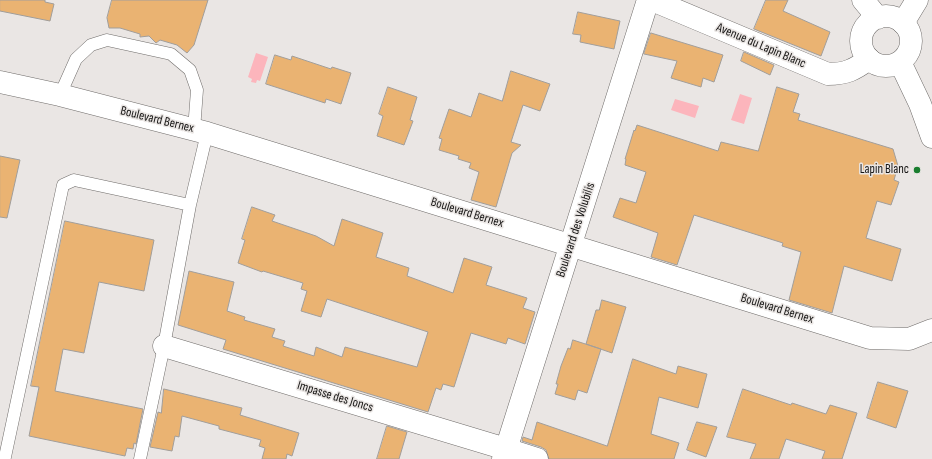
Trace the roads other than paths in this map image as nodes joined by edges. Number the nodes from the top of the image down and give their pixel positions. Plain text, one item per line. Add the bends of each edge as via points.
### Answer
1 (648, 0) edge
2 (652, 0) edge
3 (863, 0) edge
4 (917, 0) edge
5 (878, 18) junction
6 (903, 22) junction
7 (869, 59) junction
8 (900, 62) junction
9 (0, 82) edge
10 (60, 95) junction
11 (200, 131) junction
12 (932, 136) edge
13 (190, 205) junction
14 (571, 245) junction
15 (932, 330) edge
16 (164, 346) junction
17 (504, 454) edge
18 (5, 457) dead end
19 (140, 459) edge
20 (536, 459) edge

1 - 14 street, Boulevard des Volubilis
2 - 7 street, Avenue du Lapin Blanc via 828,74 841,74
3 - 5 street
4 - 6 street
5 - 6 street via 886,16
5 - 7 street via 870,22 862,36 864,52
6 - 8 street via 908,28 911,43 906,57
7 - 8 street via 884,66
8 - 12 street
9 - 10 street, Boulevard Bernex
10 - 11 street, Boulevard Bernex
10 - 11 lane via 76,59 91,45 107,40 171,54 190,70 197,90
11 - 13 lane
11 - 14 street, Boulevard Bernex
13 - 16 lane
13 - 18 lane via 74,180 63,185
14 - 15 street, Boulevard Bernex via 870,338 909,338
14 - 17 street, Boulevard des Volubilis
16 - 17 street, Impasse des Joncs
16 - 19 lane
17 - 20 street, Impasse des Joncs

